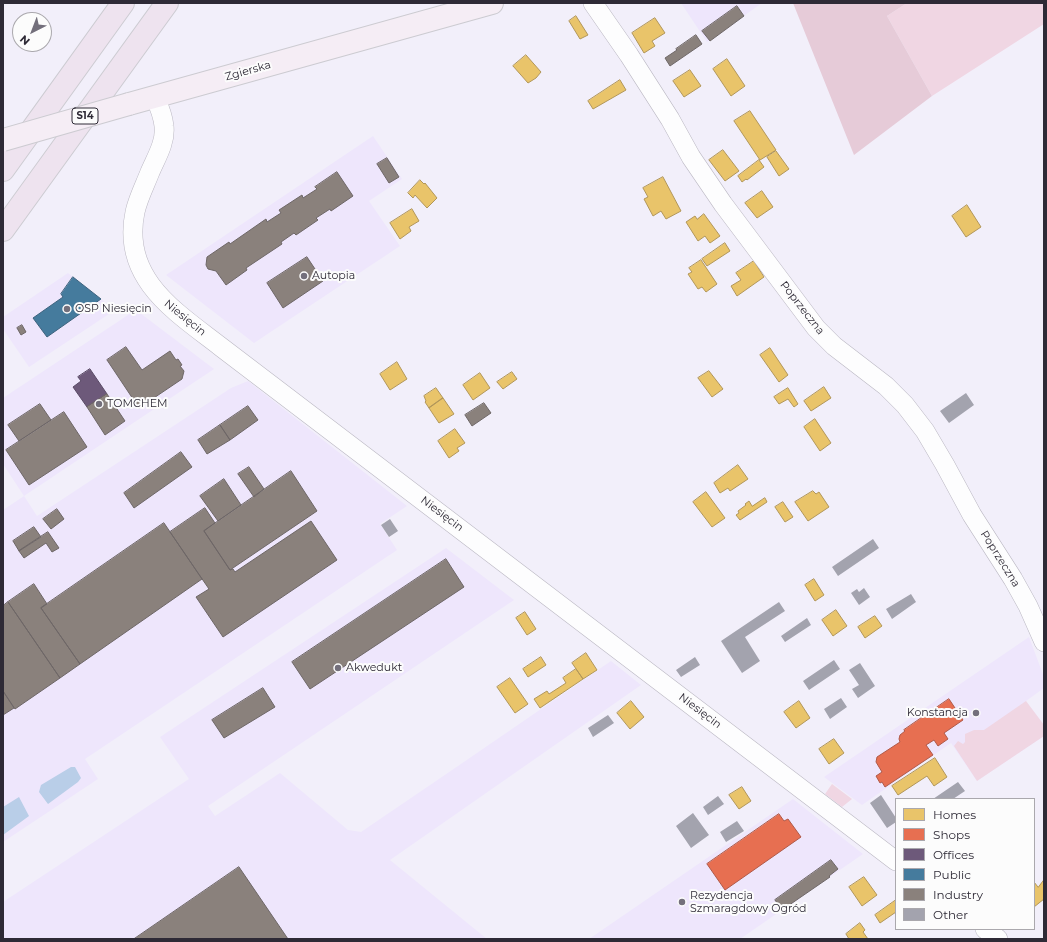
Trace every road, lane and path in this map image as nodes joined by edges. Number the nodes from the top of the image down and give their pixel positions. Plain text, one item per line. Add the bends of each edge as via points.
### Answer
1 (123, 3) edge
2 (167, 3) edge
3 (492, 3) edge
4 (593, 3) edge
5 (155, 97) junction
6 (3, 140) edge
7 (3, 170) edge
8 (3, 230) edge
9 (1044, 642) edge
10 (895, 860) edge
11 (986, 930) edge
12 (998, 939) edge

1 - 7 highway
2 - 8 highway, S14
3 - 5 main road, Zgierska
4 - 9 street, Poprzeczna via 630,55 691,157 723,204 816,328 834,346 891,391 924,431 972,515 1013,579
5 - 6 main road, Zgierska, bridge
5 - 10 street, Niesięcin via 165,132 135,211 133,233 139,263 154,290 180,315 221,347
11 - 12 street

